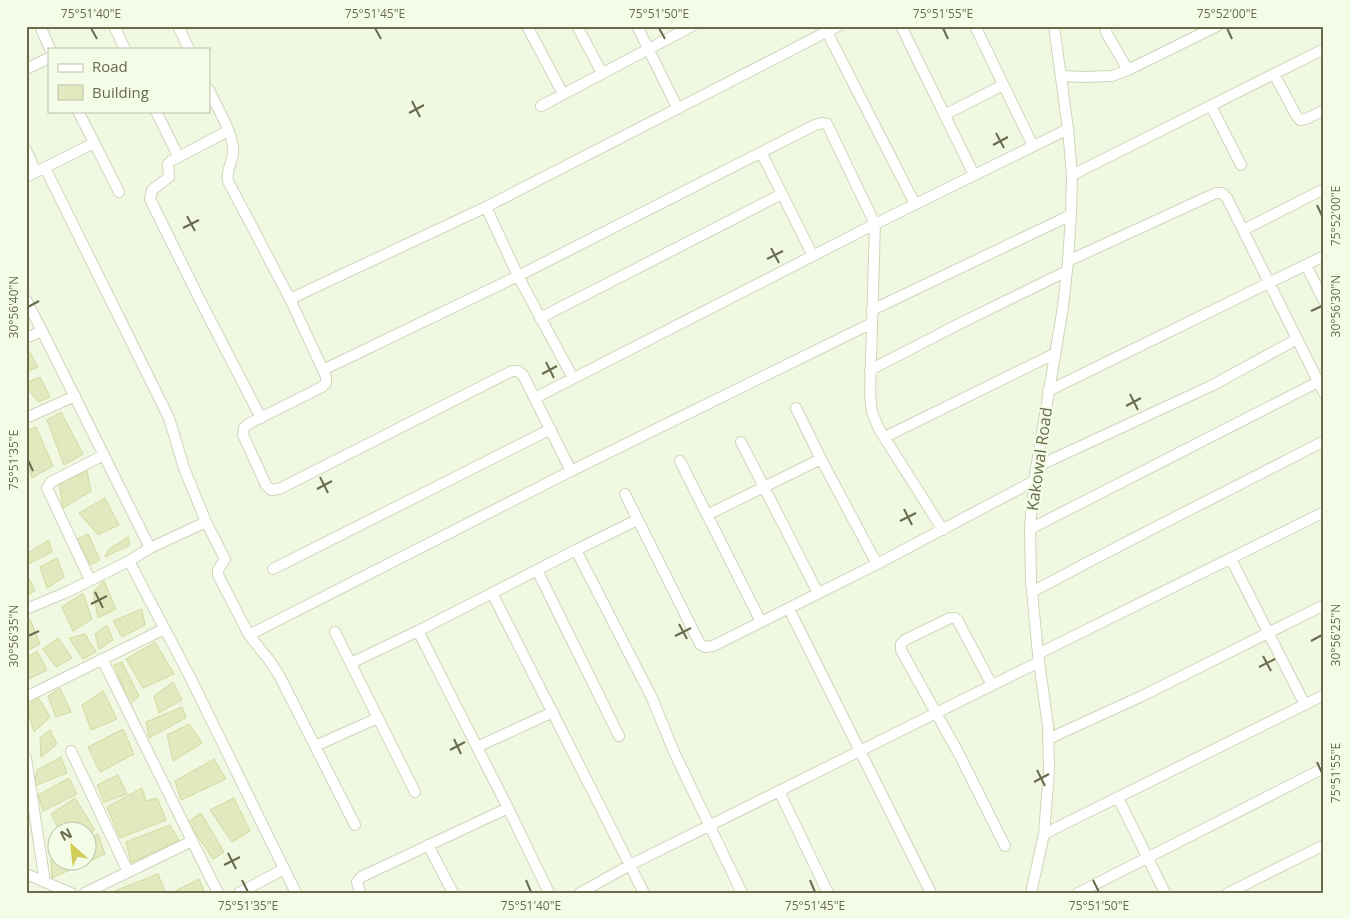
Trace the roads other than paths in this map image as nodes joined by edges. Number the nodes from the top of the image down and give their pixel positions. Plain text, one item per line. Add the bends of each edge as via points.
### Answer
1 (40, 26) edge
2 (114, 26) edge
3 (178, 26) edge
4 (527, 26) edge
5 (577, 26) edge
6 (637, 26) edge
7 (692, 26) edge
8 (838, 26) edge
9 (901, 26) edge
10 (975, 26) edge
11 (1054, 26) edge
12 (1106, 26) edge
13 (1218, 26) edge
14 (827, 32) junction
15 (50, 48) edge
16 (125, 48) edge
17 (189, 48) edge
18 (648, 49) junction
19 (1324, 49) edge
20 (48, 58) edge
21 (26, 69) edge
22 (1128, 70) junction
23 (602, 73) junction
24 (1274, 74) junction
25 (1061, 76) junction
26 (1003, 85) junction
27 (210, 92) edge
28 (563, 94) junction
29 (541, 106) dead end
30 (1211, 106) junction
31 (678, 109) junction
32 (1324, 110) edge
33 (78, 112) edge
34 (156, 112) edge
35 (944, 115) junction
36 (1068, 129) junction
37 (228, 131) junction
38 (94, 143) junction
39 (1033, 146) junction
40 (26, 150) edge
41 (762, 152) junction
42 (178, 156) junction
43 (1241, 164) dead end
44 (41, 170) junction
45 (974, 175) junction
46 (1072, 175) junction
47 (26, 177) edge
48 (1324, 189) edge
49 (119, 192) dead end
50 (782, 194) junction
51 (915, 204) junction
52 (486, 206) junction
53 (1071, 215) junction
54 (875, 224) junction
55 (1242, 230) junction
56 (813, 256) junction
57 (1324, 256) edge
58 (1306, 265) junction
59 (1068, 266) junction
60 (518, 276) junction
61 (1268, 283) junction
62 (290, 299) junction
63 (26, 300) edge
64 (1324, 301) edge
65 (872, 310) junction
66 (540, 318) junction
67 (872, 323) junction
68 (42, 330) junction
69 (26, 338) edge
70 (1297, 339) junction
71 (1054, 354) junction
72 (323, 370) junction
73 (870, 370) junction
74 (573, 378) junction
75 (1318, 382) junction
76 (1048, 391) junction
77 (1324, 393) edge
78 (76, 396) junction
79 (535, 398) junction
80 (796, 408) dead end
81 (26, 418) edge
82 (261, 418) junction
83 (551, 429) junction
84 (884, 437) junction
85 (741, 442) dead end
86 (1324, 442) edge
87 (104, 455) junction
88 (821, 459) junction
89 (680, 461) dead end
90 (1036, 467) junction
91 (572, 471) junction
92 (1034, 481) junction
93 (764, 486) junction
94 (624, 494) dead end
95 (1324, 512) edge
96 (707, 515) junction
97 (637, 520) junction
98 (206, 522) junction
99 (1030, 529) junction
100 (943, 530) junction
101 (150, 548) junction
102 (576, 550) junction
103 (1231, 558) junction
104 (129, 561) junction
105 (877, 564) junction
106 (273, 569) dead end
107 (536, 570) junction
108 (90, 580) junction
109 (1032, 592) junction
110 (492, 593) junction
111 (818, 593) junction
112 (1324, 605) edge
113 (26, 608) edge
114 (789, 609) junction
115 (761, 622) junction
116 (164, 629) junction
117 (418, 631) junction
118 (335, 632) dead end
119 (1269, 633) junction
120 (249, 635) junction
121 (1039, 658) junction
122 (102, 659) junction
123 (350, 663) junction
124 (992, 685) junction
125 (1324, 695) edge
126 (26, 697) edge
127 (1305, 705) junction
128 (553, 712) junction
129 (936, 714) junction
130 (378, 718) junction
131 (619, 736) dead end
132 (1048, 739) junction
133 (315, 746) junction
134 (477, 747) junction
135 (71, 751) dead end
136 (860, 752) junction
137 (26, 758) edge
138 (1324, 768) edge
139 (779, 791) junction
140 (416, 792) dead end
141 (1118, 798) junction
142 (508, 808) junction
143 (355, 825) dead end
144 (709, 826) junction
145 (1044, 834) junction
146 (192, 841) junction
147 (428, 845) junction
148 (1324, 845) edge
149 (1005, 846) dead end
150 (1147, 857) junction
151 (630, 865) junction
152 (284, 869) junction
153 (128, 872) junction
154 (26, 874) edge
155 (45, 882) junction
156 (70, 893) edge
157 (86, 893) edge
158 (218, 893) edge
159 (239, 893) edge
160 (296, 893) edge
161 (360, 893) edge
162 (453, 893) edge
163 (549, 893) edge
164 (580, 893) edge
165 (644, 893) edge
166 (742, 893) edge
167 (828, 893) edge
168 (931, 893) edge
169 (1031, 893) edge
170 (1078, 893) edge
171 (1165, 893) edge
172 (1228, 893) edge

1 - 15 street
2 - 16 street
3 - 17 street
4 - 28 street
5 - 23 street
6 - 18 street
7 - 18 street
8 - 14 street
9 - 35 street
10 - 26 street
11 - 25 street, Kakowal Road
12 - 22 street via 1107,34
13 - 22 street
14 - 31 street
14 - 51 street
18 - 23 street
18 - 31 street
19 - 24 street
20 - 21 street
22 - 25 street via 1106,76
23 - 28 street
24 - 30 street
24 - 32 street via 1300,120
25 - 36 street, Kakowal Road
26 - 35 street
26 - 39 street
27 - 37 street
28 - 29 street
30 - 43 street
30 - 46 street
31 - 52 street
33 - 38 street
34 - 42 street
35 - 45 street
36 - 39 street
36 - 46 street, Kakowal Road
37 - 42 street
37 - 62 street via 234,149 227,171 228,181
38 - 44 street
38 - 49 street
39 - 45 street
40 - 44 street
41 - 50 street
41 - 54 street via 815,125 827,124
41 - 60 street
42 - 82 street via 168,164 169,178 152,190 150,198
44 - 47 street
44 - 98 street via 170,418 184,468
45 - 51 street
46 - 53 street, Kakowal Road
48 - 55 street
50 - 56 street
50 - 66 street
51 - 54 street
52 - 60 street
52 - 62 street
53 - 59 street, Kakowal Road
53 - 65 street
54 - 56 street
54 - 65 street
55 - 59 street via 1227,198 1216,193
55 - 61 street
56 - 74 street
57 - 58 street
58 - 61 street
58 - 64 street
59 - 71 street, Kakowal Road
59 - 73 street
60 - 66 street
60 - 72 street
61 - 70 street
61 - 76 street
62 - 72 street
63 - 68 street
65 - 67 street
66 - 74 street
67 - 73 street
67 - 91 street
68 - 69 street
68 - 78 street
70 - 75 street
70 - 90 street via 1213,385
71 - 76 street, Kakowal Road
71 - 84 street
72 - 82 street via 326,383 322,387
73 - 84 street via 872,412
74 - 79 street
75 - 77 street
75 - 99 street
76 - 90 street, Kakowal Road
78 - 81 street
78 - 87 street
79 - 82 street via 523,375 512,371 272,490 266,485 243,435 244,428
79 - 83 street
80 - 88 street
83 - 91 street
83 - 106 street
84 - 100 street
85 - 93 street
86 - 109 street
87 - 101 street
87 - 108 street via 52,482 48,488
88 - 93 street
88 - 105 street
89 - 96 street
90 - 92 street, Kakowal Road
91 - 120 street
92 - 99 street, Kakowal Road
92 - 100 street
93 - 96 street
93 - 111 street
94 - 97 street
95 - 103 street
96 - 115 street
97 - 102 street
97 - 115 street via 700,644 713,646
98 - 101 street
98 - 120 street via 224,559 218,576
99 - 109 street, Kakowal Road
100 - 105 street
101 - 104 street
102 - 107 street
102 - 144 street via 652,698
103 - 119 street
103 - 121 street
104 - 108 street
104 - 116 street
105 - 111 street
107 - 110 street
107 - 131 street
108 - 113 street
109 - 121 street, Kakowal Road
110 - 117 street
110 - 128 street
111 - 114 street
112 - 119 street
114 - 115 street
114 - 136 street
116 - 122 street
116 - 152 street
117 - 123 street
117 - 134 street
118 - 123 street
119 - 127 street
119 - 132 street
120 - 133 street via 270,660
121 - 124 street
121 - 132 street, Kakowal Road
122 - 126 street
122 - 146 street
123 - 130 street
124 - 129 street
124 - 129 street via 955,618 905,640 901,644 902,650
125 - 127 street
127 - 141 street
128 - 134 street
128 - 151 street
129 - 136 street
129 - 149 street
130 - 133 street
130 - 140 street
132 - 145 street, Kakowal Road
133 - 143 street
134 - 142 street
135 - 153 street
136 - 139 street
136 - 168 street
137 - 155 street
138 - 150 street
139 - 144 street
139 - 167 street
141 - 145 street
141 - 150 street
142 - 147 street
142 - 163 street
144 - 151 street
144 - 166 street
145 - 169 street, Kakowal Road
146 - 153 street
146 - 158 street
147 - 161 street via 361,877 357,882
147 - 162 street
148 - 172 street
150 - 170 street
150 - 171 street
151 - 164 street
151 - 165 street
152 - 159 street
152 - 160 street
153 - 157 street
154 - 155 street
155 - 156 street

